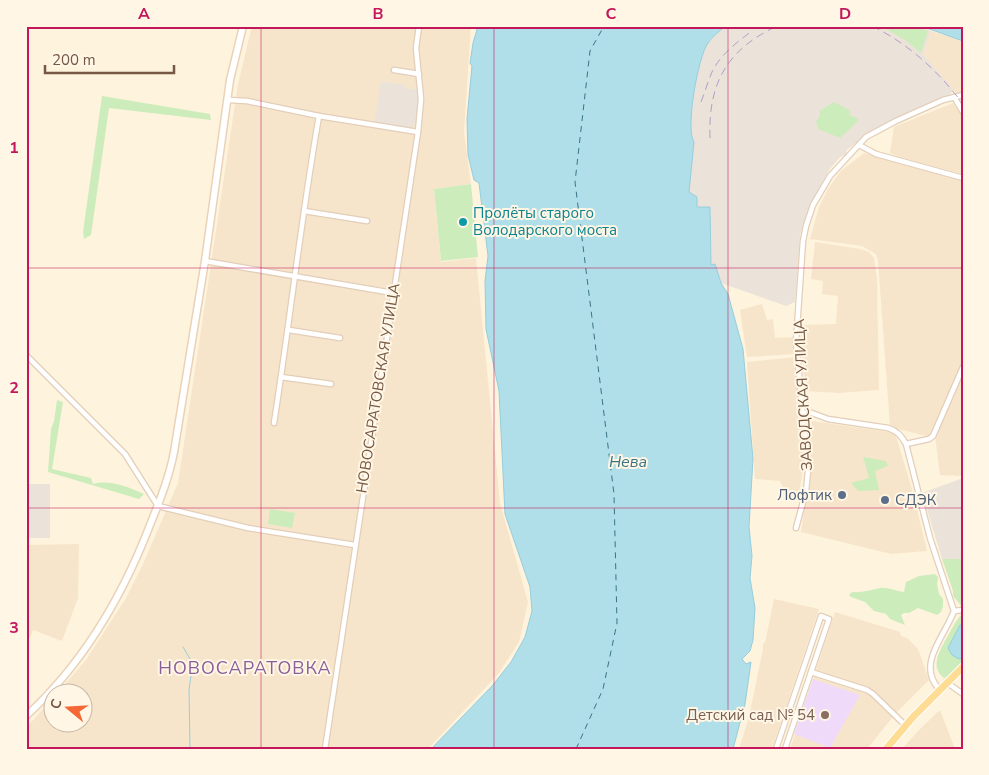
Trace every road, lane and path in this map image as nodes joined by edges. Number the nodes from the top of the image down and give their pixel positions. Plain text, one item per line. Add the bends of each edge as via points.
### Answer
1 (243, 26) edge
2 (419, 26) edge
3 (394, 70) dead end
4 (419, 74) junction
5 (963, 95) edge
6 (954, 97) junction
7 (228, 100) junction
8 (963, 112) edge
9 (318, 116) junction
10 (418, 132) junction
11 (859, 145) junction
12 (963, 178) edge
13 (304, 211) junction
14 (368, 221) dead end
15 (205, 261) junction
16 (295, 276) junction
17 (393, 293) junction
18 (289, 330) junction
19 (340, 338) dead end
20 (26, 355) edge
21 (963, 367) edge
22 (281, 377) junction
23 (331, 384) dead end
24 (803, 413) junction
25 (274, 423) dead end
26 (906, 444) junction
27 (158, 506) junction
28 (796, 528) dead end
29 (355, 546) junction
30 (963, 610) edge
31 (954, 611) junction
32 (963, 667) edge
33 (811, 672) junction
34 (946, 682) junction
35 (939, 690) junction
36 (963, 694) edge
37 (26, 716) edge
38 (905, 725) junction
39 (325, 749) edge
40 (776, 749) edge
41 (785, 749) edge
42 (886, 749) edge

1 - 7 main road
2 - 4 street, НОВОСАРАТОВСКАЯ УЛИЦА via 416,48
3 - 4 street
4 - 10 street, НОВОСАРАТОВСКАЯ УЛИЦА via 422,99
5 - 6 street, ЗАВОДСКАЯ УЛИЦА
6 - 8 street
6 - 11 street, ЗАВОДСКАЯ УЛИЦА via 896,121 866,137
7 - 9 street
7 - 15 main road
9 - 10 street
9 - 13 street
10 - 17 street, НОВОСАРАТОВСКАЯ УЛИЦА
11 - 12 street via 876,154
11 - 24 street, ЗАВОДСКАЯ УЛИЦА via 830,176 813,205 803,235 796,342
13 - 14 street
13 - 16 street
15 - 16 street
15 - 27 main road via 174,452
16 - 17 street
16 - 18 street
17 - 29 street, НОВОСАРАТОВСКАЯ УЛИЦА
18 - 19 street
18 - 22 street
20 - 27 street via 125,454
21 - 26 street via 933,436
22 - 23 street
22 - 25 street
24 - 26 street via 888,428 902,436
24 - 28 street, ЗАВОДСКАЯ УЛИЦА via 808,471
26 - 31 street via 930,538
27 - 29 street via 248,528
27 - 37 main road via 128,574 94,635 49,693
29 - 39 street, НОВОСАРАТОВСКАЯ УЛИЦА
30 - 31 street
31 - 35 street via 929,662
32 - 34 main road
33 - 38 street via 867,690
33 - 40 street via 829,619 821,616
33 - 41 street
34 - 35 main road
34 - 36 street
35 - 38 main road
38 - 42 main road

